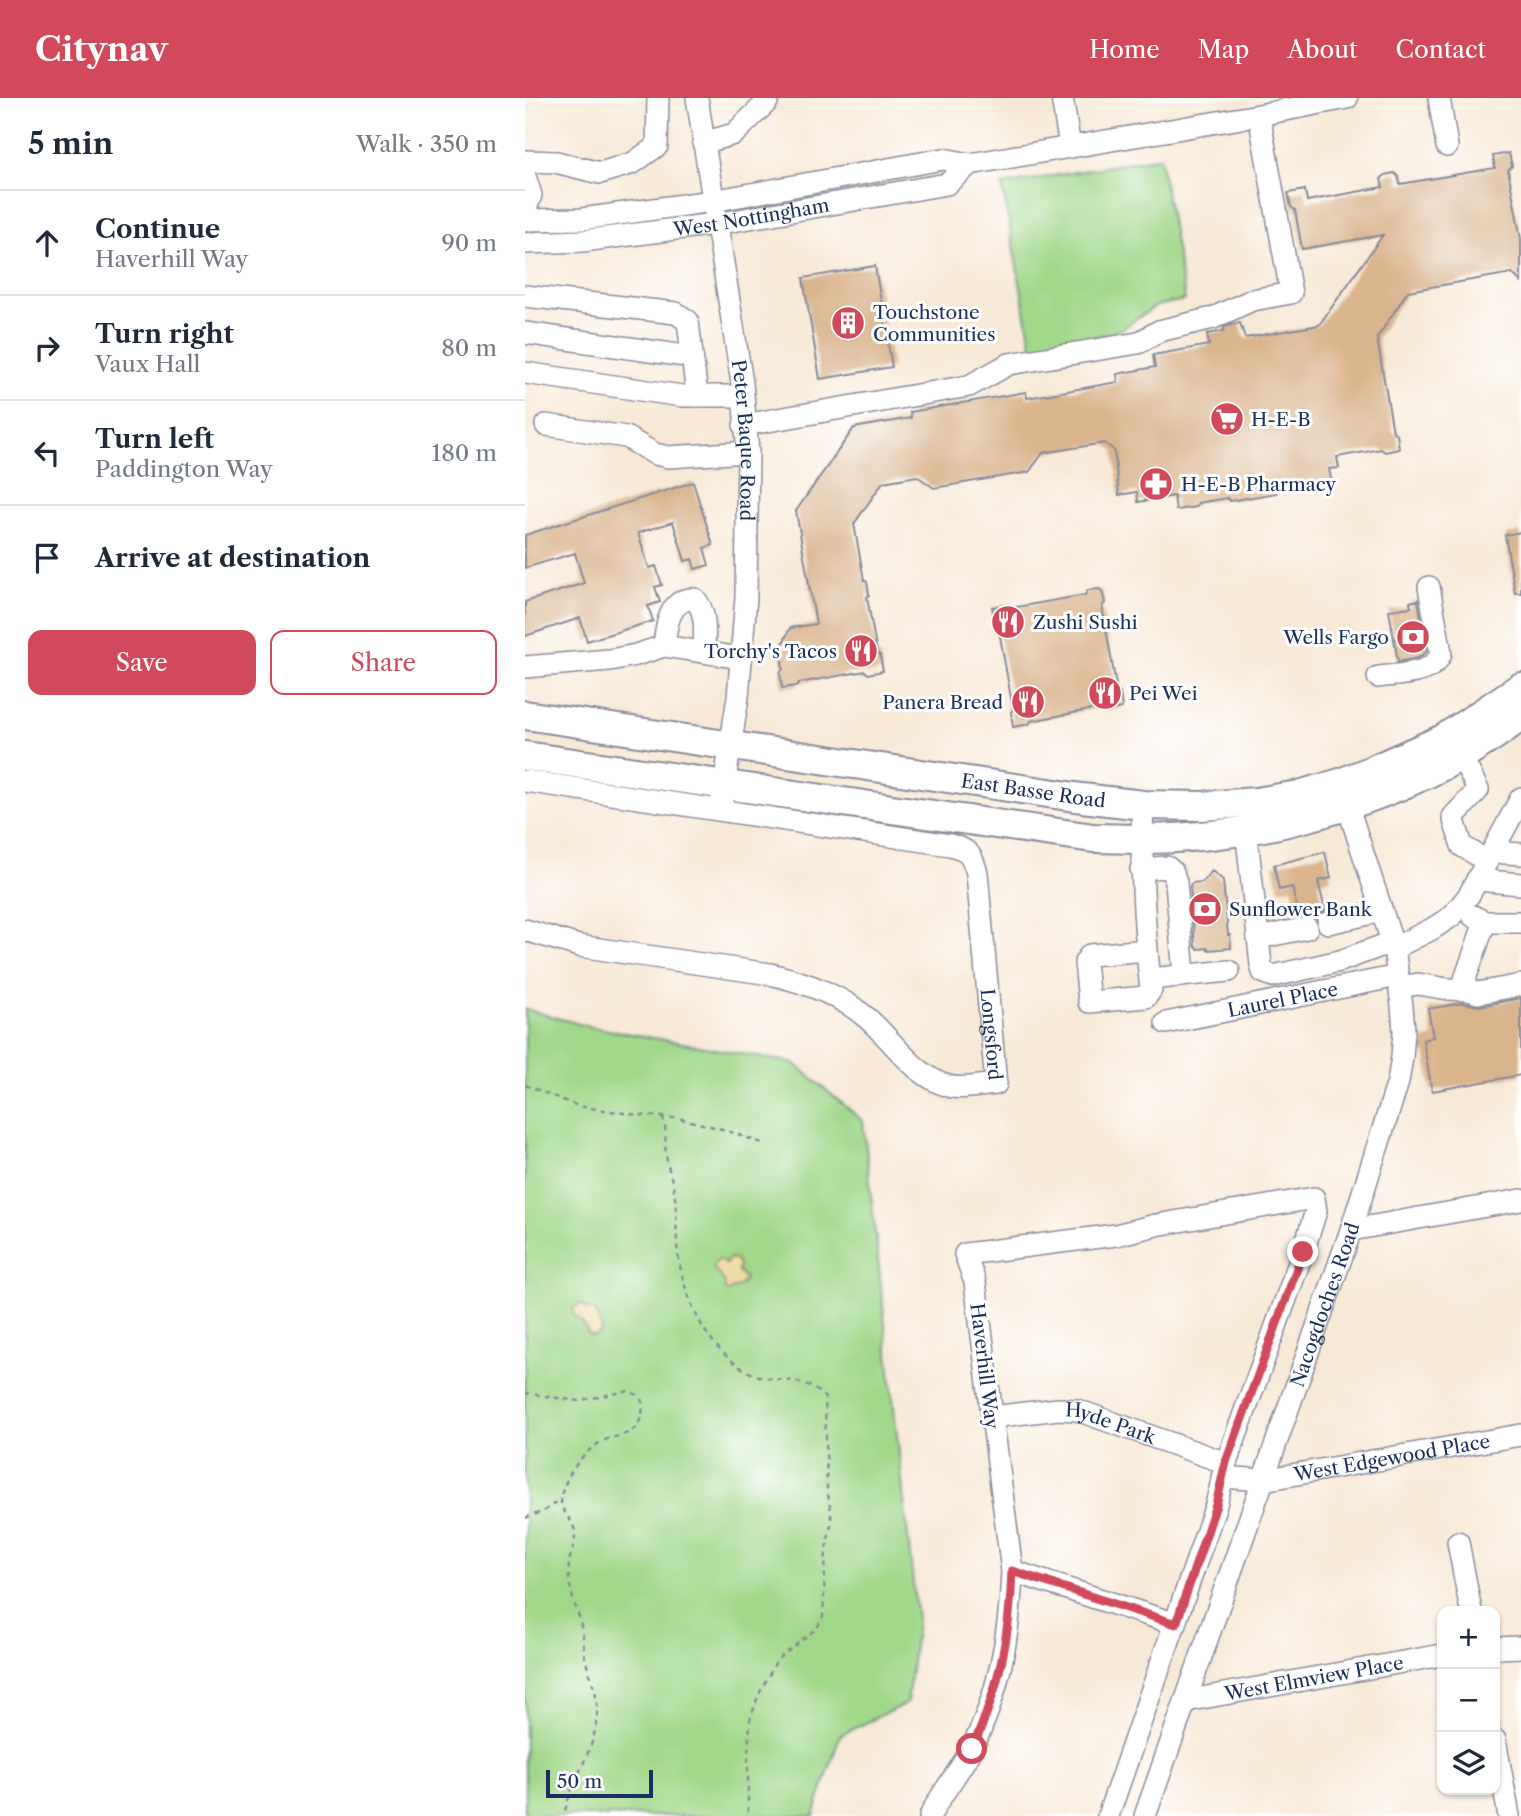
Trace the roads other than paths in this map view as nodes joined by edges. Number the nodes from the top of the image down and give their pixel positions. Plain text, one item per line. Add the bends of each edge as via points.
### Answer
1 (658, 98) edge
2 (697, 98) edge
3 (768, 98) edge
4 (1062, 98) edge
5 (1347, 98) edge
6 (1439, 98) edge
7 (1259, 115) junction
8 (703, 143) junction
9 (1447, 146) dead end
10 (1070, 147) junction
11 (525, 161) edge
12 (970, 164) junction
13 (525, 176) edge
14 (712, 201) junction
15 (525, 212) edge
16 (525, 220) edge
17 (715, 223) junction
18 (525, 243) edge
19 (525, 296) edge
20 (525, 333) edge
21 (692, 357) junction
22 (525, 373) edge
23 (697, 396) junction
24 (742, 396) junction
25 (546, 425) dead end
26 (744, 425) junction
27 (748, 452) junction
28 (1429, 587) dead end
29 (664, 646) junction
30 (703, 652) junction
31 (740, 658) junction
32 (525, 667) edge
33 (1378, 677) dead end
34 (1521, 687) edge
35 (525, 715) edge
36 (1518, 727) edge
37 (730, 745) junction
38 (1461, 755) junction
39 (525, 756) edge
40 (525, 781) edge
41 (1344, 794) junction
42 (722, 798) junction
43 (1521, 798) edge
44 (1143, 805) junction
45 (1246, 829) junction
46 (1141, 839) junction
47 (1521, 855) edge
48 (1485, 864) junction
49 (1141, 869) junction
50 (1521, 884) edge
51 (1459, 907) junction
52 (1382, 911) junction
53 (1485, 922) junction
54 (1521, 922) edge
55 (1328, 923) dead end
56 (1307, 928) dead end
57 (525, 930) edge
58 (1258, 938) junction
59 (1393, 945) junction
60 (1147, 950) junction
61 (1229, 971) dead end
62 (1184, 975) junction
63 (1150, 979) junction
64 (1399, 981) junction
65 (1521, 985) edge
66 (1469, 990) junction
67 (1166, 1023) dead end
68 (1521, 1200) edge
69 (1351, 1230) junction
70 (992, 1417) junction
71 (1521, 1435) edge
72 (1224, 1470) junction
73 (1263, 1480) junction
74 (1458, 1542) dead end
75 (1012, 1571) junction
76 (1470, 1606) edge
77 (1176, 1624) junction
78 (1521, 1647) edge
79 (1500, 1648) edge
80 (1437, 1656) edge
81 (1185, 1701) junction
82 (1500, 1767) edge
83 (930, 1816) edge
84 (1108, 1816) edge
85 (1145, 1816) edge
86 (1509, 1816) edge

1 - 11 street via 657,146 633,163 600,173 556,162
2 - 8 street, Peter Baque Road
3 - 8 street via 734,134
4 - 10 street
5 - 7 street, West Nottingham
6 - 9 street
7 - 10 street, West Nottingham
7 - 26 street via 1291,293 1252,300 1213,318 1159,331 1138,343 1009,364 969,387
8 - 14 street, Peter Baque Road
10 - 12 street, West Nottingham
12 - 14 street, West Nottingham via 943,159
12 - 17 street, West Nottingham via 947,184
13 - 15 street via 531,195
14 - 16 street, West Nottingham via 582,219
14 - 17 street, Peter Baque Road
17 - 18 street, West Nottingham via 583,241
17 - 24 street, Peter Baque Road
19 - 21 street via 676,313 688,321
20 - 21 street
21 - 23 street
22 - 23 street
23 - 24 street
24 - 26 street, Peter Baque Road
25 - 27 street via 627,438 668,457
26 - 27 street, Peter Baque Road
27 - 31 street, Peter Baque Road
28 - 33 street via 1439,659 1423,670
29 - 30 street
29 - 30 street via 670,616 678,603 695,599 705,623
29 - 32 street via 610,660
30 - 31 street
31 - 37 street, Peter Baque Road
34 - 41 main road, East Basse Road via 1443,739
35 - 37 main road, East Basse Road
36 - 38 main road, East Basse Road
37 - 42 street, Peter Baque Road
37 - 44 main road, East Basse Road
38 - 41 main road, East Basse Road via 1409,781
38 - 48 street via 1478,790 1453,817 1462,846
39 - 42 main road, East Basse Road
40 - 42 street, Longsford
41 - 44 main road, East Basse Road via 1202,806
41 - 45 main road, East Basse Road via 1287,822
41 - 52 street, Nacogdoches Road
42 - 46 main road, East Basse Road via 907,813 1093,838
42 - 57 street, Longsford via 967,851 977,873 996,1084 951,1088 927,1078 851,1006 795,980 579,946
43 - 48 street
44 - 46 street
45 - 46 main road, East Basse Road
45 - 58 street
46 - 49 street
47 - 48 street
48 - 50 street
48 - 51 street
49 - 60 street
49 - 62 street via 1167,867 1173,872
51 - 53 street
51 - 59 street via 1431,929
52 - 55 street
52 - 59 street, Nacogdoches Road
53 - 54 street
53 - 66 street via 1465,979
56 - 58 street
58 - 59 street via 1263,972 1273,976
59 - 64 street, Nacogdoches Road
60 - 63 street
60 - 63 street via 1090,955 1085,962 1089,1002 1146,997
61 - 62 street
62 - 63 street
64 - 66 street, Laurel Place
64 - 67 street, Laurel Place
64 - 69 street, Nacogdoches Road via 1403,1031 1398,1082
65 - 66 street, Laurel Place via 1478,993
68 - 69 street
69 - 73 street, Nacogdoches Road
70 - 72 street, Hyde Park via 1077,1410
70 - 72 street, Haverhill Way via 975,1282 965,1254 1116,1235 1314,1198 1316,1211 1303,1252
70 - 75 street, Haverhill Way
71 - 73 street, West Edgewood Place
72 - 73 street, Hyde Park
72 - 77 street
73 - 81 street, Nacogdoches Road
74 - 76 street
75 - 77 street
75 - 83 street, Haverhill Way via 1011,1608 995,1689 972,1749
77 - 84 street
78 - 79 street
80 - 81 street, West Elmview Place
81 - 85 street, Nacogdoches Road
82 - 86 street

